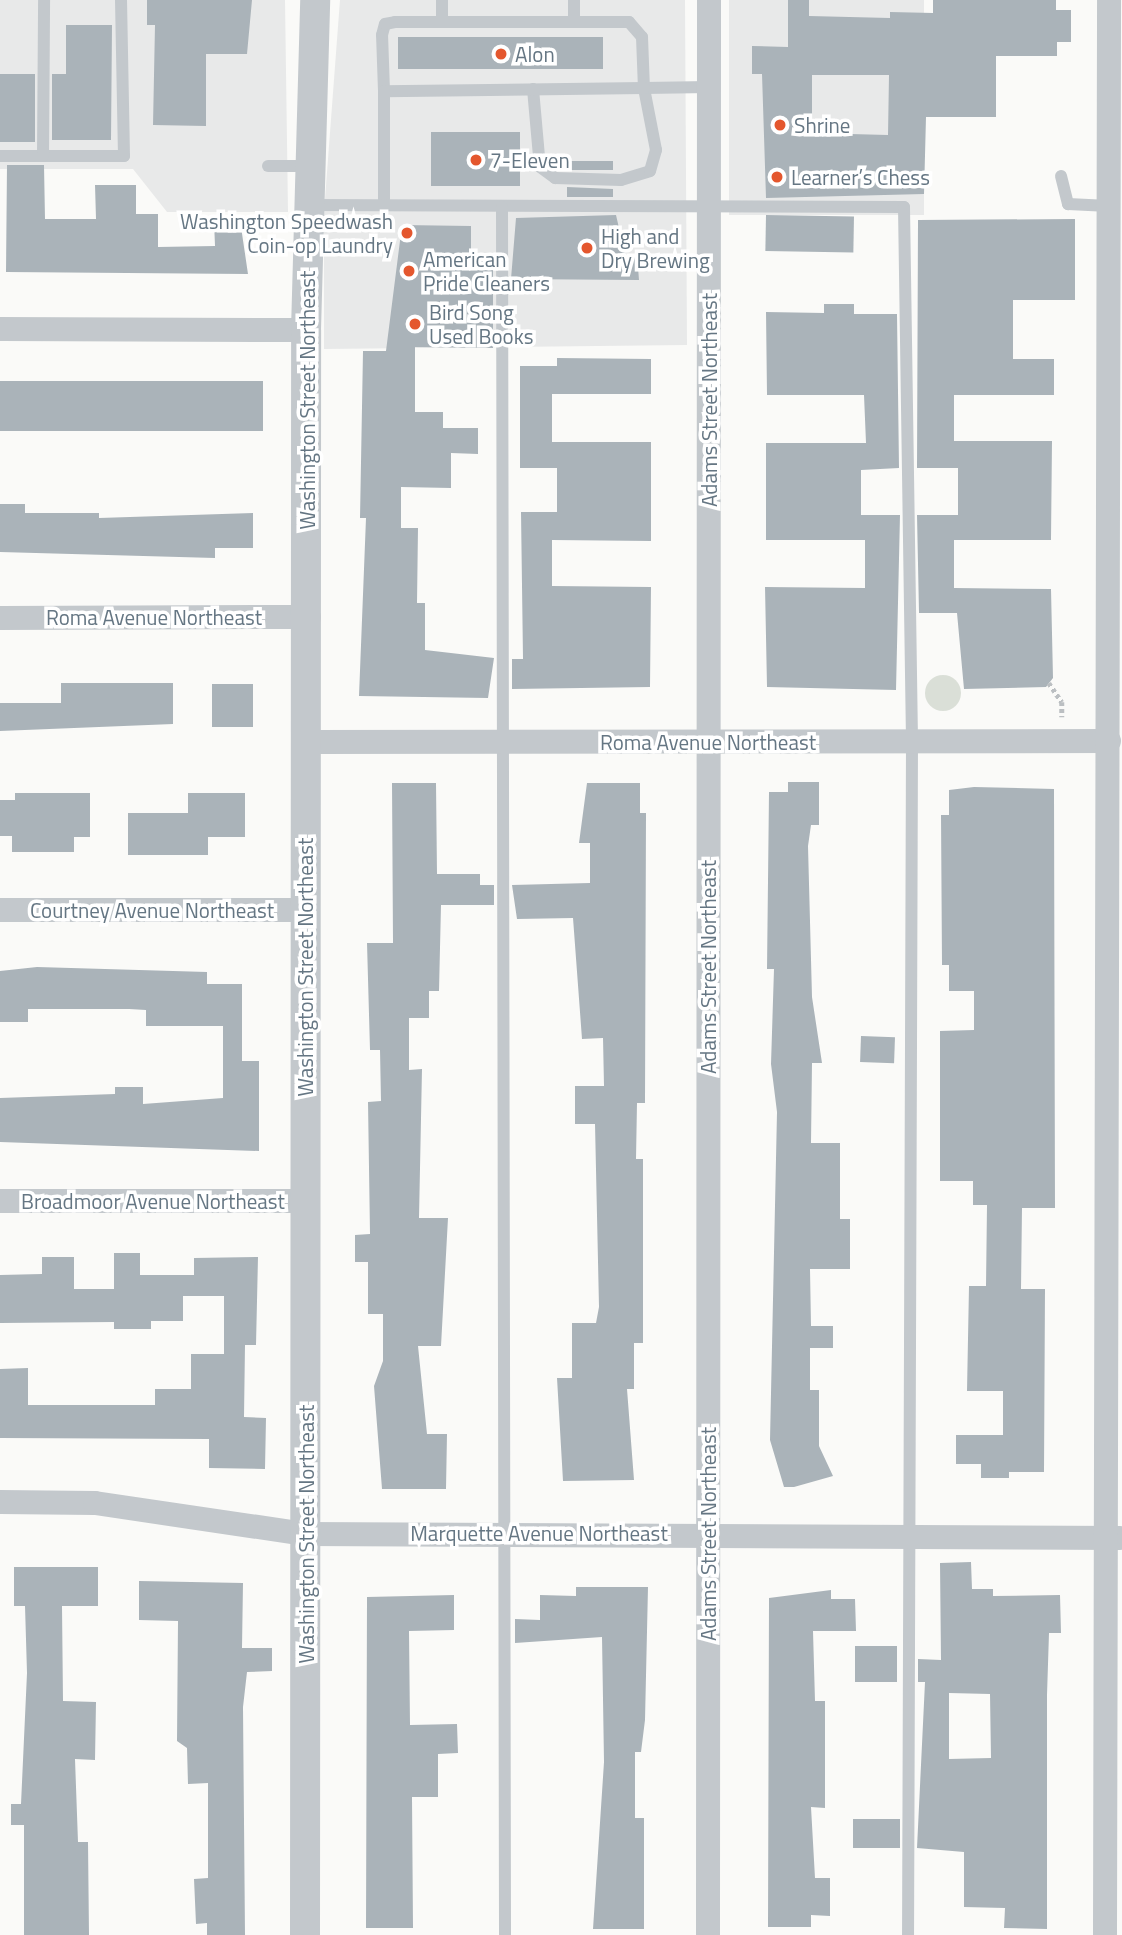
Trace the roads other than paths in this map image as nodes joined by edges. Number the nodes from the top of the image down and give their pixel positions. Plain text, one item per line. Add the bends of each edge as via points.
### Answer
1 (44, 0) edge
2 (121, 0) edge
3 (315, 0) edge
4 (442, 0) edge
5 (574, 0) edge
6 (709, 0) edge
7 (1109, 0) edge
8 (442, 22) junction
9 (574, 22) junction
10 (709, 87) junction
11 (644, 88) junction
12 (533, 89) junction
13 (384, 90) junction
14 (0, 156) edge
15 (43, 156) junction
16 (268, 166) dead end
17 (308, 166) junction
18 (1061, 176) dead end
19 (308, 205) junction
20 (384, 206) junction
21 (1110, 206) junction
22 (502, 207) junction
23 (709, 209) junction
24 (0, 329) edge
25 (306, 330) junction
26 (1116, 373) edge
27 (309, 617) junction
28 (0, 618) edge
29 (1109, 741) junction
30 (308, 742) junction
31 (504, 742) junction
32 (709, 742) junction
33 (912, 742) junction
34 (0, 910) edge
35 (304, 910) junction
36 (0, 1201) edge
37 (305, 1201) junction
38 (1115, 1327) edge
39 (0, 1502) edge
40 (708, 1532) junction
41 (306, 1534) junction
42 (506, 1534) junction
43 (908, 1535) junction
44 (1114, 1537) edge
45 (305, 1935) edge
46 (505, 1935) edge
47 (708, 1935) edge
48 (908, 1935) edge
49 (1105, 1935) edge

1 - 15 lane
2 - 15 lane via 124,156
3 - 17 street, Washington Street Northeast
4 - 8 lane
5 - 9 lane
6 - 10 street, Adams Street Northeast
7 - 21 street
8 - 9 lane
8 - 13 lane via 385,24
9 - 11 lane via 639,26
10 - 11 lane
10 - 23 street, Adams Street Northeast
11 - 12 lane
11 - 12 lane via 656,150 650,171 621,180 555,178 540,167
12 - 13 lane
13 - 20 lane
14 - 15 lane
16 - 17 lane
17 - 19 street, Washington Street Northeast
18 - 21 lane via 1068,204
19 - 20 lane
19 - 25 street, Washington Street Northeast
20 - 22 lane
21 - 26 street
22 - 23 lane
22 - 31 lane
23 - 32 street, Adams Street Northeast
23 - 33 lane via 904,207
24 - 25 street
25 - 27 street, Washington Street Northeast
26 - 29 street
27 - 28 street, Roma Avenue Northeast
27 - 30 street, Washington Street Northeast
29 - 33 street, Roma Avenue Northeast
29 - 38 street
30 - 31 street, Roma Avenue Northeast
30 - 35 street, Washington Street Northeast
31 - 32 street, Roma Avenue Northeast
31 - 42 lane
32 - 33 street, Roma Avenue Northeast
32 - 40 street, Adams Street Northeast
33 - 43 lane
34 - 35 street, Courtney Avenue Northeast
35 - 37 street, Washington Street Northeast
36 - 37 street, Broadmoor Avenue Northeast
37 - 41 street, Washington Street Northeast
38 - 44 street
39 - 41 street, Marquette Avenue Northeast via 95,1503
40 - 42 street, Marquette Avenue Northeast
40 - 43 street, Marquette Avenue Northeast
40 - 47 street, Adams Street Northeast
41 - 42 street, Marquette Avenue Northeast
41 - 45 street, Washington Street Northeast
42 - 46 lane
43 - 44 street, Marquette Avenue Northeast
43 - 48 lane
44 - 49 street via 1106,1593

